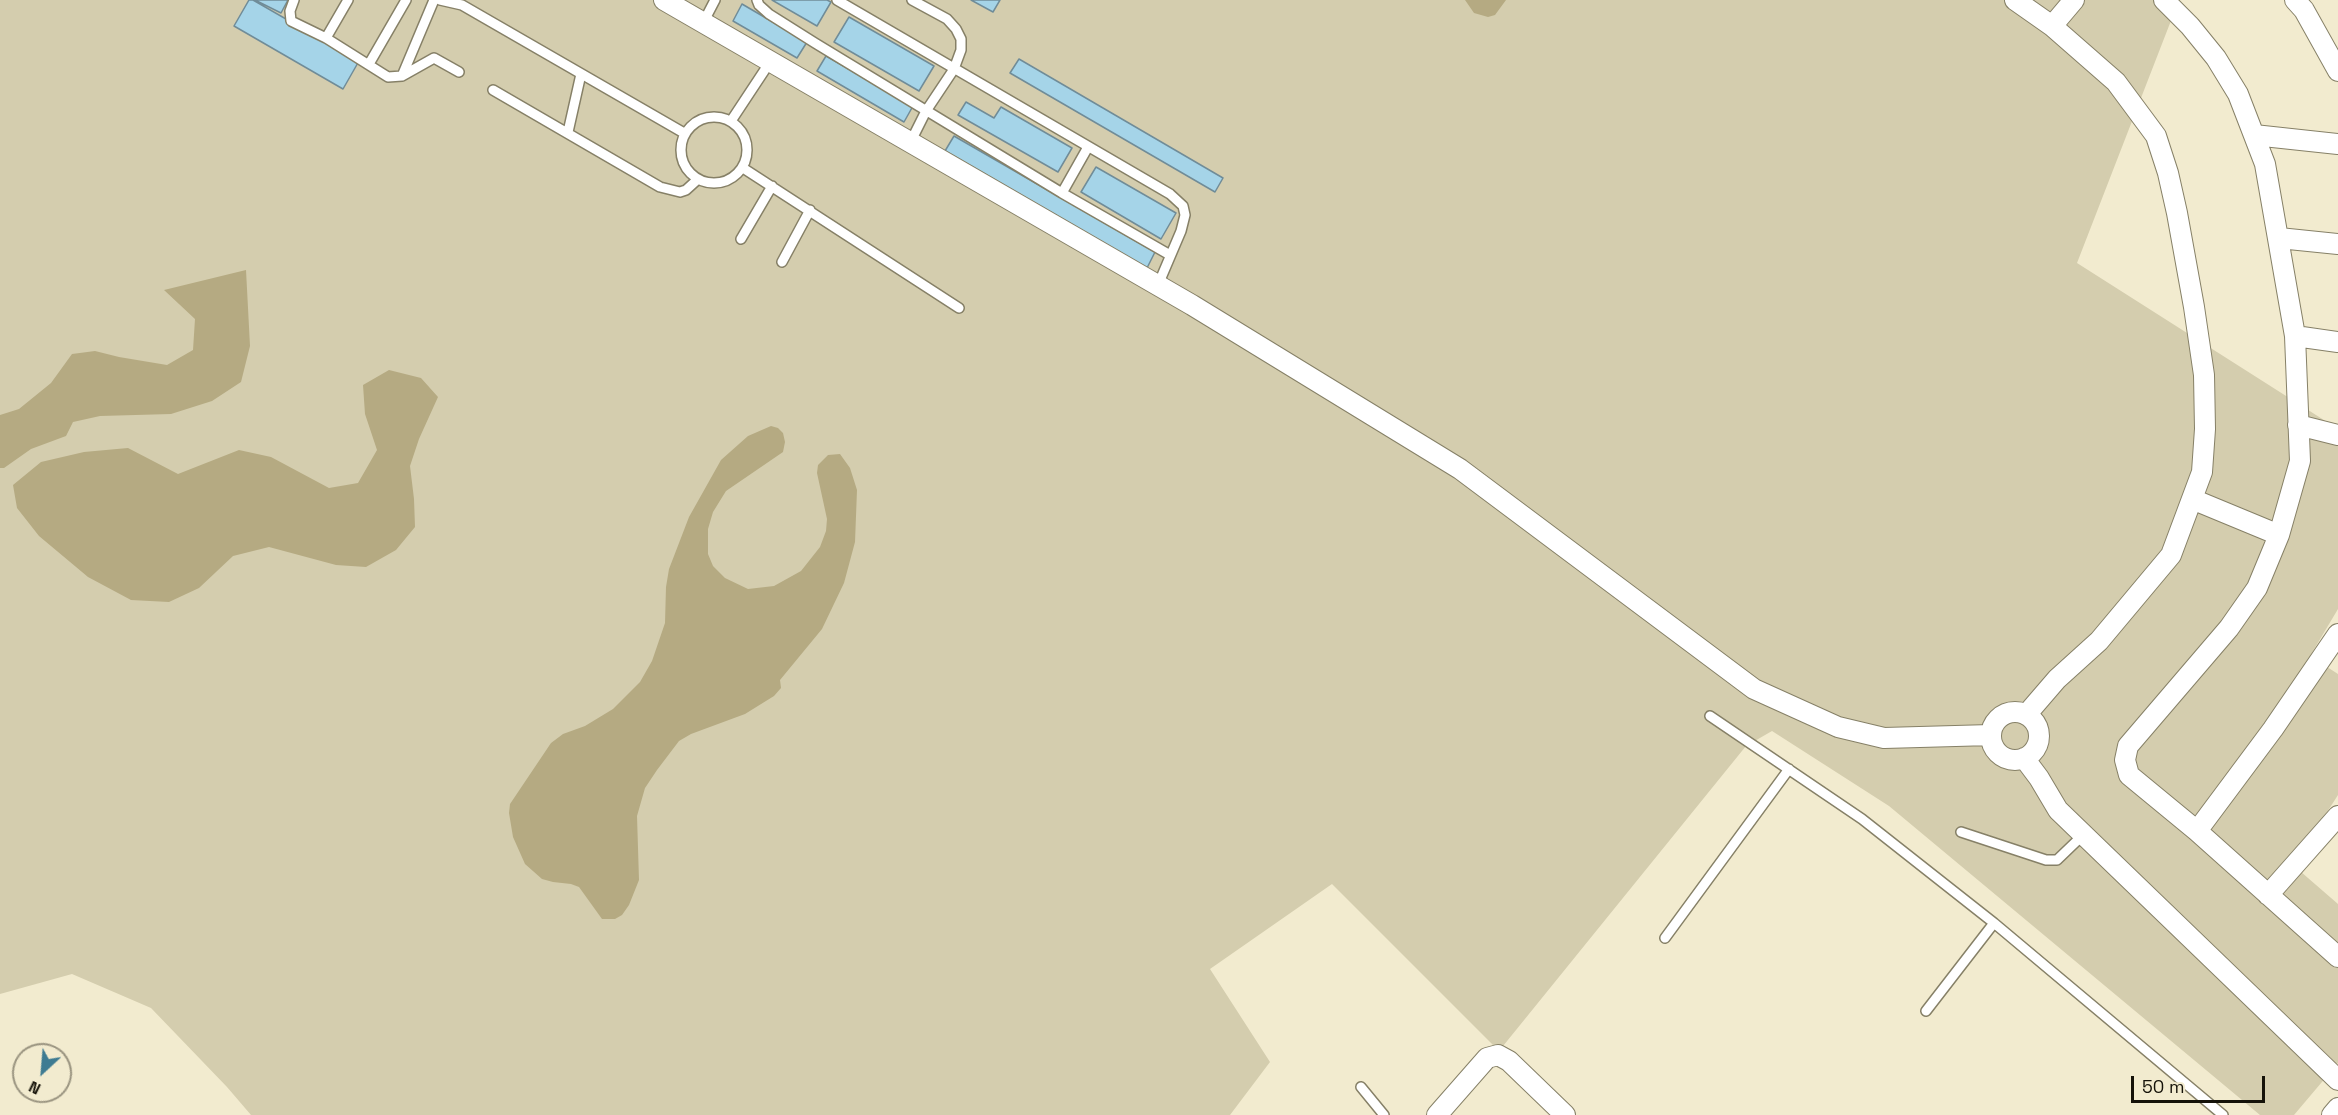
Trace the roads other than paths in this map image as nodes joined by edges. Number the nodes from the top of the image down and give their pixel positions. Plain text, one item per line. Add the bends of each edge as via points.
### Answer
1 (294, 0) edge
2 (348, 0) edge
3 (406, 0) edge
4 (434, 0) edge
5 (440, 0) edge
6 (715, 0) edge
7 (757, 0) edge
8 (912, 0) edge
9 (2015, 0) edge
10 (2074, 0) edge
11 (2164, 0) edge
12 (2295, 0) edge
13 (841, 1) edge
14 (676, 3) edge
15 (703, 23) junction
16 (2052, 26) junction
17 (326, 38) junction
18 (770, 62) junction
19 (369, 64) junction
20 (954, 69) junction
21 (2338, 71) edge
22 (459, 72) dead end
23 (581, 74) junction
24 (402, 76) junction
25 (493, 90) dead end
26 (926, 111) junction
27 (731, 121) junction
28 (567, 132) junction
29 (684, 133) junction
30 (2254, 135) junction
31 (910, 143) junction
32 (2338, 144) edge
33 (1088, 147) junction
34 (743, 168) junction
35 (697, 180) junction
36 (772, 186) junction
37 (1062, 193) junction
38 (810, 210) junction
39 (741, 238) dead end
40 (2279, 238) junction
41 (2338, 244) edge
42 (1170, 255) junction
43 (782, 262) dead end
44 (1158, 285) junction
45 (959, 308) dead end
46 (2295, 336) junction
47 (2338, 342) edge
48 (2298, 425) junction
49 (2338, 435) edge
50 (2192, 499) junction
51 (2279, 535) junction
52 (2338, 634) edge
53 (2026, 715) junction
54 (1710, 716) dead end
55 (1991, 735) junction
56 (2024, 758) junction
57 (1789, 769) junction
58 (2338, 816) edge
59 (2196, 831) junction
60 (1961, 832) dead end
61 (2083, 835) junction
62 (2268, 895) junction
63 (1994, 923) junction
64 (1665, 938) dead end
65 (2338, 957) edge
66 (1926, 1011) dead end
67 (2338, 1080) edge
68 (1361, 1087) dead end
69 (2338, 1108) edge
70 (1384, 1115) edge
71 (1437, 1115) edge
72 (1565, 1115) edge
73 (2223, 1115) edge
74 (2332, 1115) edge

1 - 17 lane via 291,21
2 - 17 lane
3 - 19 lane
4 - 24 lane
5 - 23 lane via 462,5
6 - 15 lane
7 - 26 lane via 769,14
8 - 20 lane via 947,19 956,29 962,39
9 - 16 street
10 - 16 street
11 - 30 street via 2216,58 2238,94
12 - 21 street
13 - 20 lane
14 - 15 street
15 - 18 street
16 - 50 street via 2116,82 2156,136 2168,173 2204,375 2202,472
17 - 19 lane
18 - 27 lane
18 - 31 street
19 - 24 lane via 388,77
20 - 26 lane
20 - 33 lane
22 - 24 lane via 434,58
23 - 28 lane
23 - 29 lane
25 - 28 lane
26 - 31 lane
26 - 37 lane
27 - 29 lane via 714,117 697,121
27 - 34 lane via 743,134 748,151
28 - 35 lane via 660,187 680,192
29 - 35 lane via 680,150 684,167
30 - 32 street
30 - 40 street via 2265,164
31 - 44 street
33 - 37 lane
33 - 42 lane via 1170,194 1183,206 1181,231
34 - 35 lane via 731,180 714,184
34 - 36 lane
36 - 38 lane
36 - 39 lane
37 - 42 lane
38 - 43 lane
38 - 45 lane
40 - 41 street
40 - 46 street
42 - 44 lane
44 - 55 street via 1460,469 1754,689 1838,727 1884,738
46 - 47 street
46 - 48 street
48 - 49 street
48 - 51 street via 2300,461
50 - 51 street
50 - 53 street via 2171,555 2099,641 2057,679
51 - 59 street via 2257,588 2229,628 2128,746 2125,760 2129,775
52 - 59 street
53 - 55 street via 2010,712 2003,716
53 - 56 street via 2037,726 2038,741
54 - 57 lane
55 - 56 street via 2001,755 2016,760
56 - 61 street via 2058,810
57 - 63 lane via 1862,819
57 - 64 lane
58 - 62 street
59 - 62 street
60 - 61 lane via 2046,860 2057,860
61 - 67 street
62 - 65 street
63 - 66 lane
63 - 73 lane
68 - 70 lane
69 - 74 street
71 - 72 street via 1487,1058 1498,1055 1509,1060

